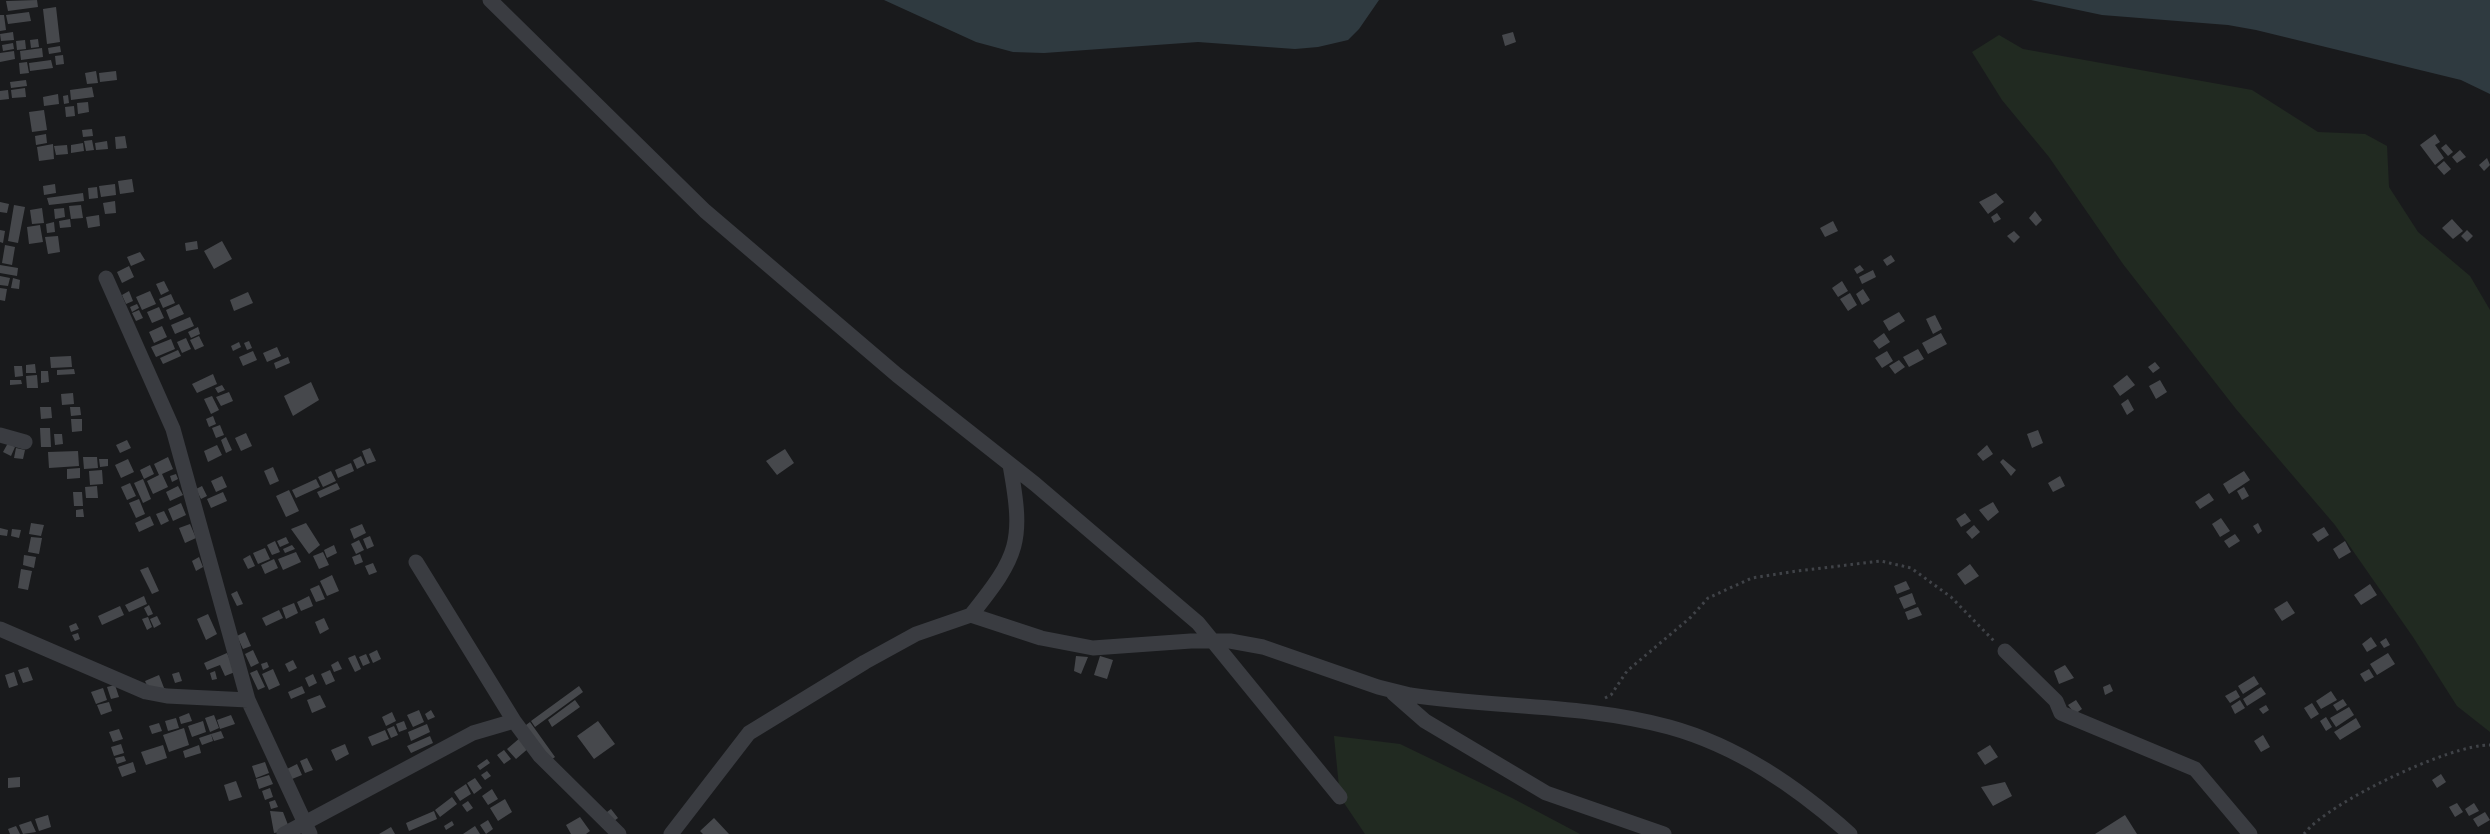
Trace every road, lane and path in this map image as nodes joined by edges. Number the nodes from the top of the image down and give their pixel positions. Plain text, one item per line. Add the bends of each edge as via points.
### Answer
1 (490, 0) edge
2 (106, 278) dead end
3 (0, 435) edge
4 (25, 442) dead end
5 (1010, 465) junction
6 (416, 562) dead end
7 (971, 615) junction
8 (0, 629) edge
9 (1213, 641) junction
10 (2005, 651) joint
11 (1391, 691) junction
12 (1604, 699) dead end
13 (248, 700) junction
14 (514, 721) junction
15 (2490, 745) edge
16 (1340, 797) dead end
17 (308, 828) edge
18 (284, 834) edge
19 (619, 834) edge
20 (671, 834) edge
21 (1664, 834) edge
22 (1850, 834) edge
23 (2250, 834) edge
24 (2304, 834) edge

1 - 5 street via 705,211 897,375
2 - 13 street via 173,429
3 - 4 street
5 - 7 street via 1017,512 1014,548 999,580
5 - 9 street via 1198,623
6 - 14 street
7 - 9 street via 1041,638 1093,648
7 - 20 street via 916,634 749,733
8 - 13 street via 146,692
9 - 11 street via 1263,647
9 - 16 street
10 - 12 path via 1951,597 1911,568 1881,561 1752,578 1708,598 1691,617 1627,671 1611,695
10 - 23 street via 2056,701 2061,713 2196,768
11 - 21 street via 1425,721 1546,793
11 - 22 street via 1430,698 1626,718 1670,727 1753,762 1791,785
13 - 17 street
14 - 17 street via 473,733
14 - 19 street via 540,756
15 - 24 path via 2457,750 2408,769 2352,798
17 - 18 street

